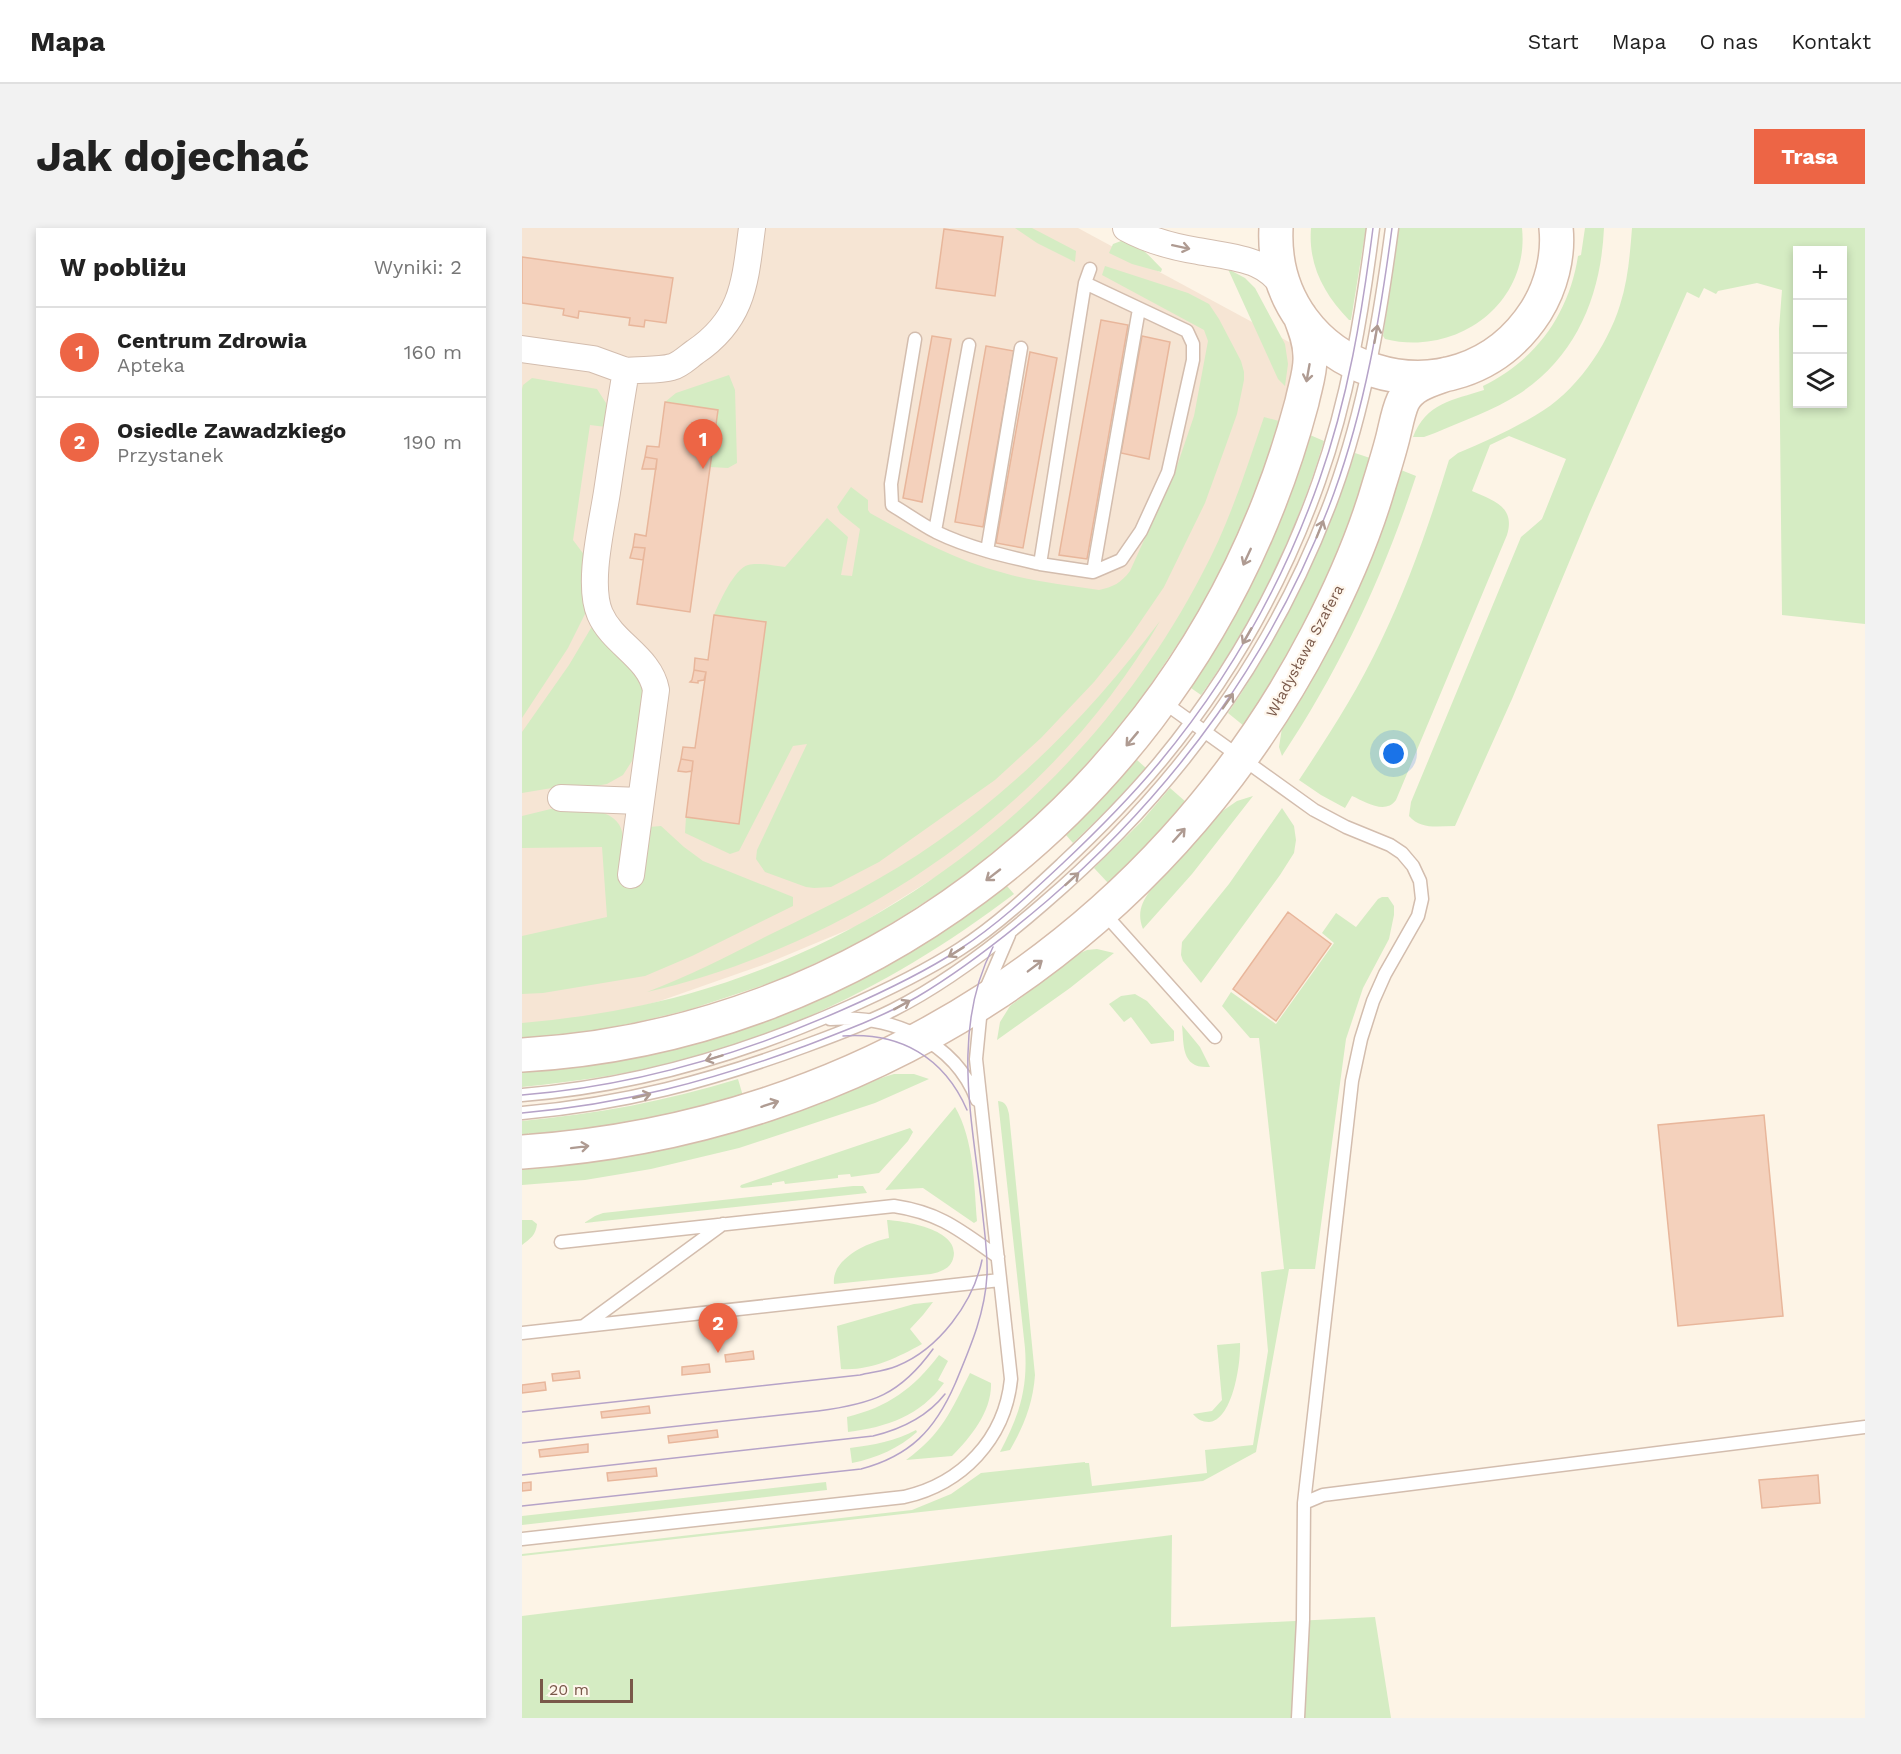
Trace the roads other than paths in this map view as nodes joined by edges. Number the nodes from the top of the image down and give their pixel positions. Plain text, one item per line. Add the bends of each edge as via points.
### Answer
1 (752, 228) edge
2 (1126, 228) edge
3 (1276, 228) edge
4 (1374, 228) edge
5 (1392, 228) edge
6 (1556, 228) edge
7 (1090, 269) dead end
8 (1085, 283) junction
9 (1294, 304) junction
10 (1139, 309) junction
11 (915, 339) dead end
12 (969, 345) dead end
13 (1021, 348) dead end
14 (522, 349) edge
15 (626, 370) junction
16 (1369, 371) junction
17 (1448, 374) junction
18 (1342, 408) junction
19 (1359, 412) junction
20 (935, 531) junction
21 (987, 551) junction
22 (1040, 564) junction
23 (1093, 572) junction
24 (1162, 701) junction
25 (1191, 722) junction
26 (1206, 733) junction
27 (1241, 758) junction
28 (561, 798) dead end
29 (640, 801) junction
30 (631, 875) dead end
31 (1050, 875) junction
32 (1103, 911) junction
33 (1012, 930) junction
34 (982, 1002) junction
35 (870, 1020) junction
36 (809, 1024) junction
37 (1215, 1037) dead end
38 (923, 1038) junction
39 (522, 1055) edge
40 (522, 1095) edge
41 (522, 1113) edge
42 (984, 1132) junction
43 (522, 1152) edge
44 (724, 1224) junction
45 (561, 1242) dead end
46 (998, 1257) junction
47 (1000, 1281) junction
48 (584, 1326) junction
49 (522, 1333) edge
50 (1865, 1427) edge
51 (1304, 1503) junction
52 (522, 1539) edge
53 (1298, 1718) edge

1 - 15 street via 742,291 735,310 720,331 673,367
2 -> 9 street via 1171,245 1250,261 1276,276
3 - 9 main road via 1277,256
4 - 16 lane via 1364,299
16 -> 5 lane
6 - 17 main road via 1553,271 1545,295 1528,323 1495,354
7 - 8 lane
8 - 10 lane
8 - 22 lane
9 - 16 main road via 1308,327
9 -> 24 main road via 1309,344 1309,371 1274,493 1221,607
10 - 23 lane
10 - 23 lane via 1187,331 1193,344 1193,360 1168,472 1141,531 1121,560
11 - 20 lane via 891,484 892,505
12 - 20 lane
13 - 21 lane
14 - 15 street via 593,359
15 - 29 street via 595,587 599,613 609,630 654,678 656,690
16 - 17 main road via 1422,378
16 - 18 lane
16 - 18 lane via 1338,362
16 - 19 lane
16 - 19 lane
17 - 27 main road, Władysława Szafera via 1405,396 1373,503 1338,592 1287,690
18 -> 25 lane via 1319,482 1277,581 1219,683
26 -> 19 lane via 1254,660 1299,577 1335,492
20 - 21 lane
21 - 22 lane
22 - 23 lane
24 - 25 lane
24 -> 39 main road via 1097,780 1035,841 953,905 875,952 787,994 704,1023 602,1046
25 - 26 lane
25 - 31 lane via 1130,796
26 - 27 lane
33 -> 26 lane via 1108,846
32 -> 27 main road, Władysława Szafera via 1168,847
27 - 51 lane via 1322,814 1402,852 1414,868 1421,890 1418,916 1385,974 1367,1016 1352,1081
28 - 29 street
29 - 30 street
31 - 33 lane
31 -> 36 lane via 962,948 905,981
34 -> 32 main road, Władysława Szafera via 1052,954
32 - 37 lane
33 - 34 lane
35 -> 33 lane via 949,977
34 - 38 main road, Władysława Szafera
34 - 42 lane via 976,1058
35 - 36 lane via 837,1018
35 - 38 lane via 903,1028
41 -> 35 lane via 633,1098 703,1081
36 -> 40 lane via 672,1070
38 - 42 lane via 951,1059 966,1078 979,1106
43 -> 38 main road, Władysława Szafera via 606,1144 718,1120 817,1087
42 - 46 lane
44 - 45 lane
44 - 46 lane via 894,1206 937,1217
44 - 48 lane
46 - 47 lane
47 - 48 lane
47 - 52 lane via 1010,1369 1007,1403 986,1445 971,1463 943,1483 893,1498
48 - 49 lane
50 - 51 lane via 1323,1495
51 - 53 lane

